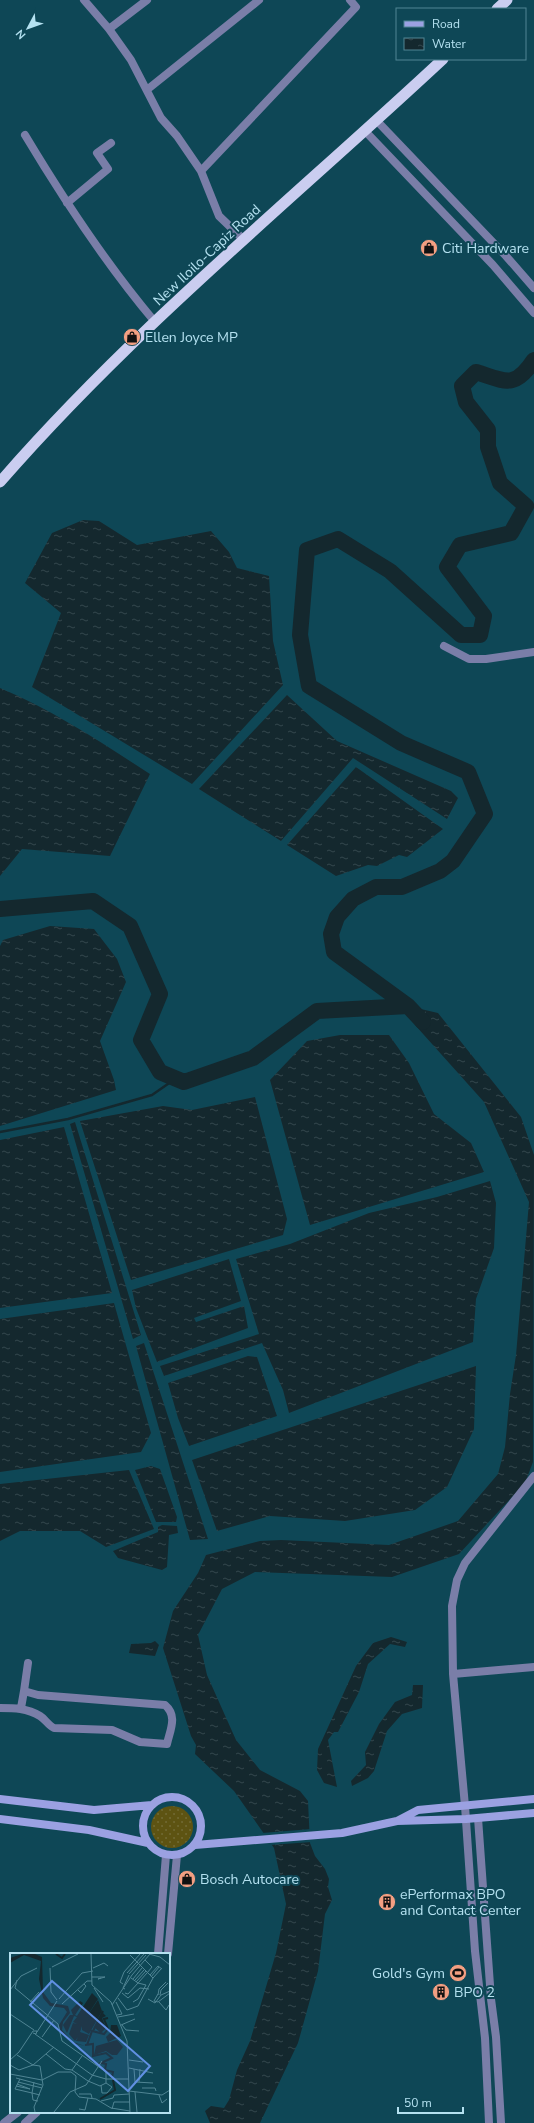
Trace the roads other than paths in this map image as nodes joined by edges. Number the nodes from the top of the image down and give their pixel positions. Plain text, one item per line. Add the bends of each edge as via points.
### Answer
1 (84, 0) edge
2 (147, 0) edge
3 (259, 0) edge
4 (350, 0) edge
5 (507, 0) edge
6 (498, 8) edge
7 (109, 29) junction
8 (442, 60) edge
9 (148, 89) junction
10 (377, 121) junction
11 (365, 130) junction
12 (25, 135) dead end
13 (111, 143) dead end
14 (201, 171) junction
15 (67, 203) junction
16 (244, 240) junction
17 (534, 288) edge
18 (534, 313) edge
19 (155, 322) junction
20 (0, 482) edge
21 (444, 646) dead end
22 (534, 652) edge
23 (534, 1476) edge
24 (28, 1663) dead end
25 (534, 1667) edge
26 (453, 1674) junction
27 (24, 1691) junction
28 (0, 1708) edge
29 (21, 1708) junction
30 (0, 1799) edge
31 (534, 1799) edge
32 (152, 1805) junction
33 (465, 1806) junction
34 (534, 1813) edge
35 (478, 1818) junction
36 (0, 1819) edge
37 (466, 1819) junction
38 (397, 1821) junction
39 (148, 1843) junction
40 (195, 1845) junction
41 (166, 1855) junction
42 (177, 1855) junction
43 (488, 1950) junction
44 (475, 1951) junction
45 (158, 1953) edge
46 (168, 1953) edge
47 (482, 1999) junction
48 (491, 1999) junction
49 (496, 2037) junction
50 (485, 2038) junction
51 (17, 2113) edge
52 (36, 2113) edge
53 (4, 2123) edge
54 (25, 2123) edge
55 (489, 2123) edge
56 (501, 2123) edge

1 - 7 street
2 - 7 street
3 - 9 street
4 - 14 street via 356,6
5 - 6 highway
7 - 9 street
8 - 10 highway, New Iloilo-Capiz Road
9 - 14 street via 160,118 177,136
10 - 11 highway, New Iloilo-Capiz Road
10 - 17 street
11 - 16 highway, New Iloilo-Capiz Road
11 - 18 street via 493,265
12 - 15 street
13 - 15 street via 97,153 108,169
14 - 16 street via 219,216
15 - 19 street via 125,287
16 - 19 highway, New Iloilo-Capiz Road
19 - 20 highway, New Iloilo-Capiz Road via 79,395
21 - 22 street via 469,659
23 - 26 street via 465,1563 457,1580 452,1606
24 - 27 street
25 - 26 street
26 - 33 street
27 - 29 street
27 - 29 street via 38,1695 165,1705 173,1717 167,1744 140,1742 112,1730 54,1728 41,1717
28 - 29 street
30 - 32 main road via 94,1810
31 - 33 main road
32 - 39 main road via 143,1823
32 - 40 main road via 160,1800 175,1797 192,1805 198,1813 201,1827
33 - 37 street
33 - 38 main road via 418,1810
34 - 35 main road
35 - 37 main road
35 - 43 street
36 - 39 main road via 89,1830
37 - 38 main road
37 - 44 street
38 - 40 main road via 342,1833
39 - 41 main road
40 - 42 main road
41 - 42 main road
41 - 45 street
42 - 46 street
43 - 44 street
43 - 48 street
44 - 47 street
47 - 48 street
47 - 50 street
48 - 49 street
49 - 50 street
49 - 56 street
50 - 55 street
51 - 53 street
52 - 54 street

